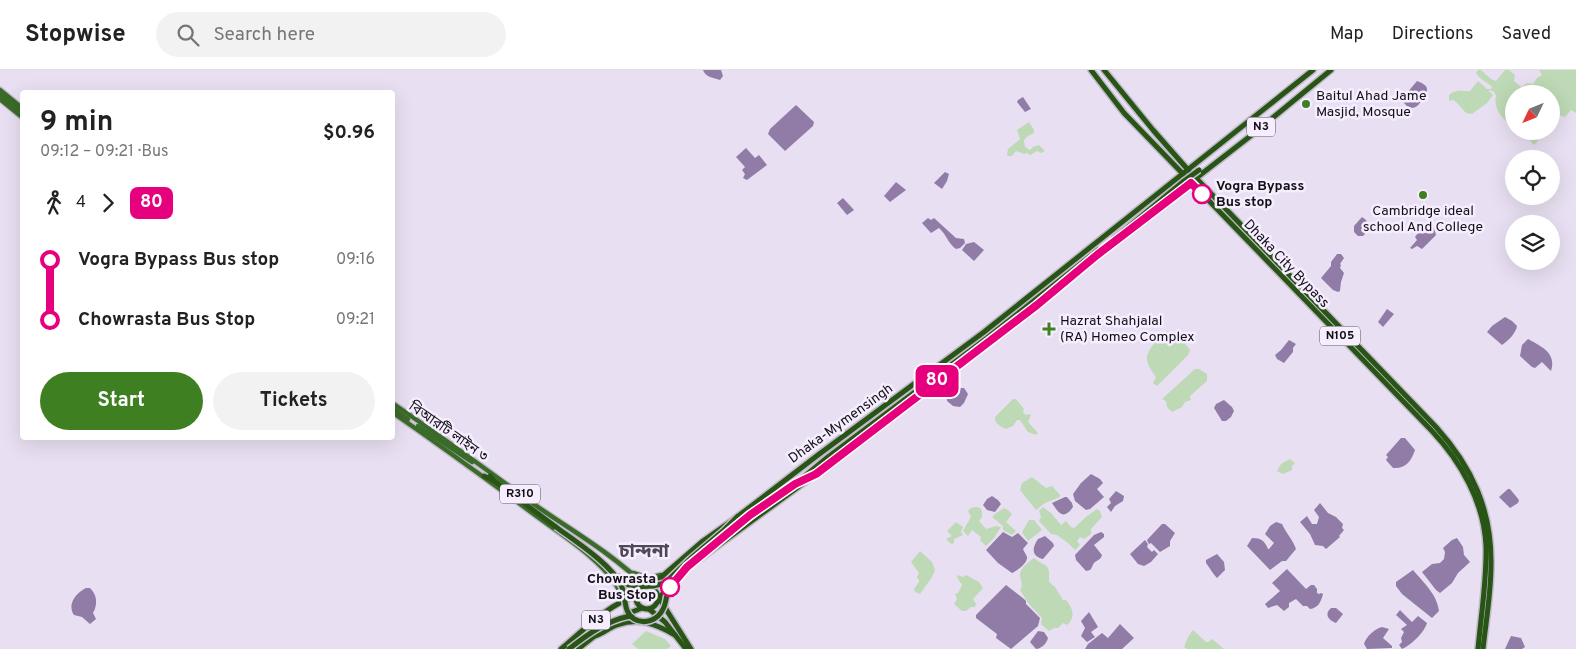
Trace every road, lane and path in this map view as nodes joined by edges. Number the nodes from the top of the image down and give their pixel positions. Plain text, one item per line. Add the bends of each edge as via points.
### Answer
1 (1091, 70) edge
2 (1104, 70) edge
3 (1313, 70) edge
4 (1331, 70) edge
5 (0, 90) edge
6 (0, 94) edge
7 (0, 99) edge
8 (20, 106) edge
9 (20, 110) edge
10 (20, 115) edge
11 (1188, 170) junction
12 (1199, 170) dead end
13 (1183, 174) junction
14 (1196, 179) junction
15 (1191, 183) junction
16 (395, 405) edge
17 (395, 410) edge
18 (395, 414) edge
19 (489, 478) junction
20 (806, 480) junction
21 (795, 484) junction
22 (737, 517) junction
23 (557, 525) junction
24 (670, 570) junction
25 (632, 573) junction
26 (613, 580) junction
27 (648, 586) junction
28 (636, 596) junction
29 (658, 598) junction
30 (620, 602) junction
31 (642, 608) junction
32 (649, 609) junction
33 (635, 619) junction
34 (675, 635) junction
35 (595, 636) junction
36 (561, 649) edge
37 (570, 649) edge
38 (578, 649) edge
39 (686, 649) edge
40 (692, 649) edge
41 (1478, 649) edge
42 (1483, 649) edge

1 - 13 highway, Dhaka City Bypass / N105 via 1124,114
2 - 11 highway
3 - 11 highway, N3
4 - 14 highway, Dhaka-Mymensingh / N3
5 - 8 main road
6 - 9 main road
7 - 10 main road
11 - 13 highway, Dhaka-Mymensingh / N3
11 - 14 highway
12 - 21 highway, bridge via 1038,299
13 - 15 highway, Dhaka City Bypass / N105
13 - 22 highway, Dhaka-Mymensingh / N3 via 984,332
14 - 15 highway, Dhaka-Mymensingh / N3
14 - 42 highway via 1436,427 1458,454 1476,487 1489,531 1491,566
15 - 20 highway, Dhaka-Mymensingh / N3 via 1037,305
15 - 41 highway, Dhaka City Bypass / N105 via 1439,438 1465,474 1480,511 1486,546
16 - 25 main road, R310
17 - 19 main road, বিআরটি লাইন ৩
18 - 19 main road, R310
19 - 23 highway, বিআরটি লাইন ৩
19 - 26 main road, R310 via 583,549
20 - 21 highway
20 - 29 highway, Dhaka-Mymensingh / N3 via 692,565
21 - 33 highway, bridge via 750,515 687,567 670,587 657,617 647,622
22 - 23 highway, বিআরটি লাইন ৩, bridge via 665,582 637,587 626,583 589,548
22 - 24 highway, Dhaka-Mymensingh / N3
23 - 33 highway, বিআরটি লাইন ৩, bridge via 618,580 626,608
24 - 25 main road via 655,578
24 - 27 highway, Dhaka-Mymensingh / N3
25 - 27 main road, R310
26 - 28 main road
26 - 30 main road, R310 via 620,593
27 - 28 highway, Dhaka-Mymensingh / N3 via 639,590
27 - 29 highway via 656,591
28 - 30 highway, N3
28 - 31 highway
29 - 32 highway, Dhaka-Mymensingh / N3 via 657,604
29 - 40 highway
30 - 36 highway, N3
31 - 32 highway
31 - 35 highway, N3 via 622,617
32 - 34 highway
33 - 37 highway, bridge via 630,616 614,620 597,628
34 - 35 highway, N3 via 654,624 633,621
34 - 39 highway
35 - 38 highway, N3

